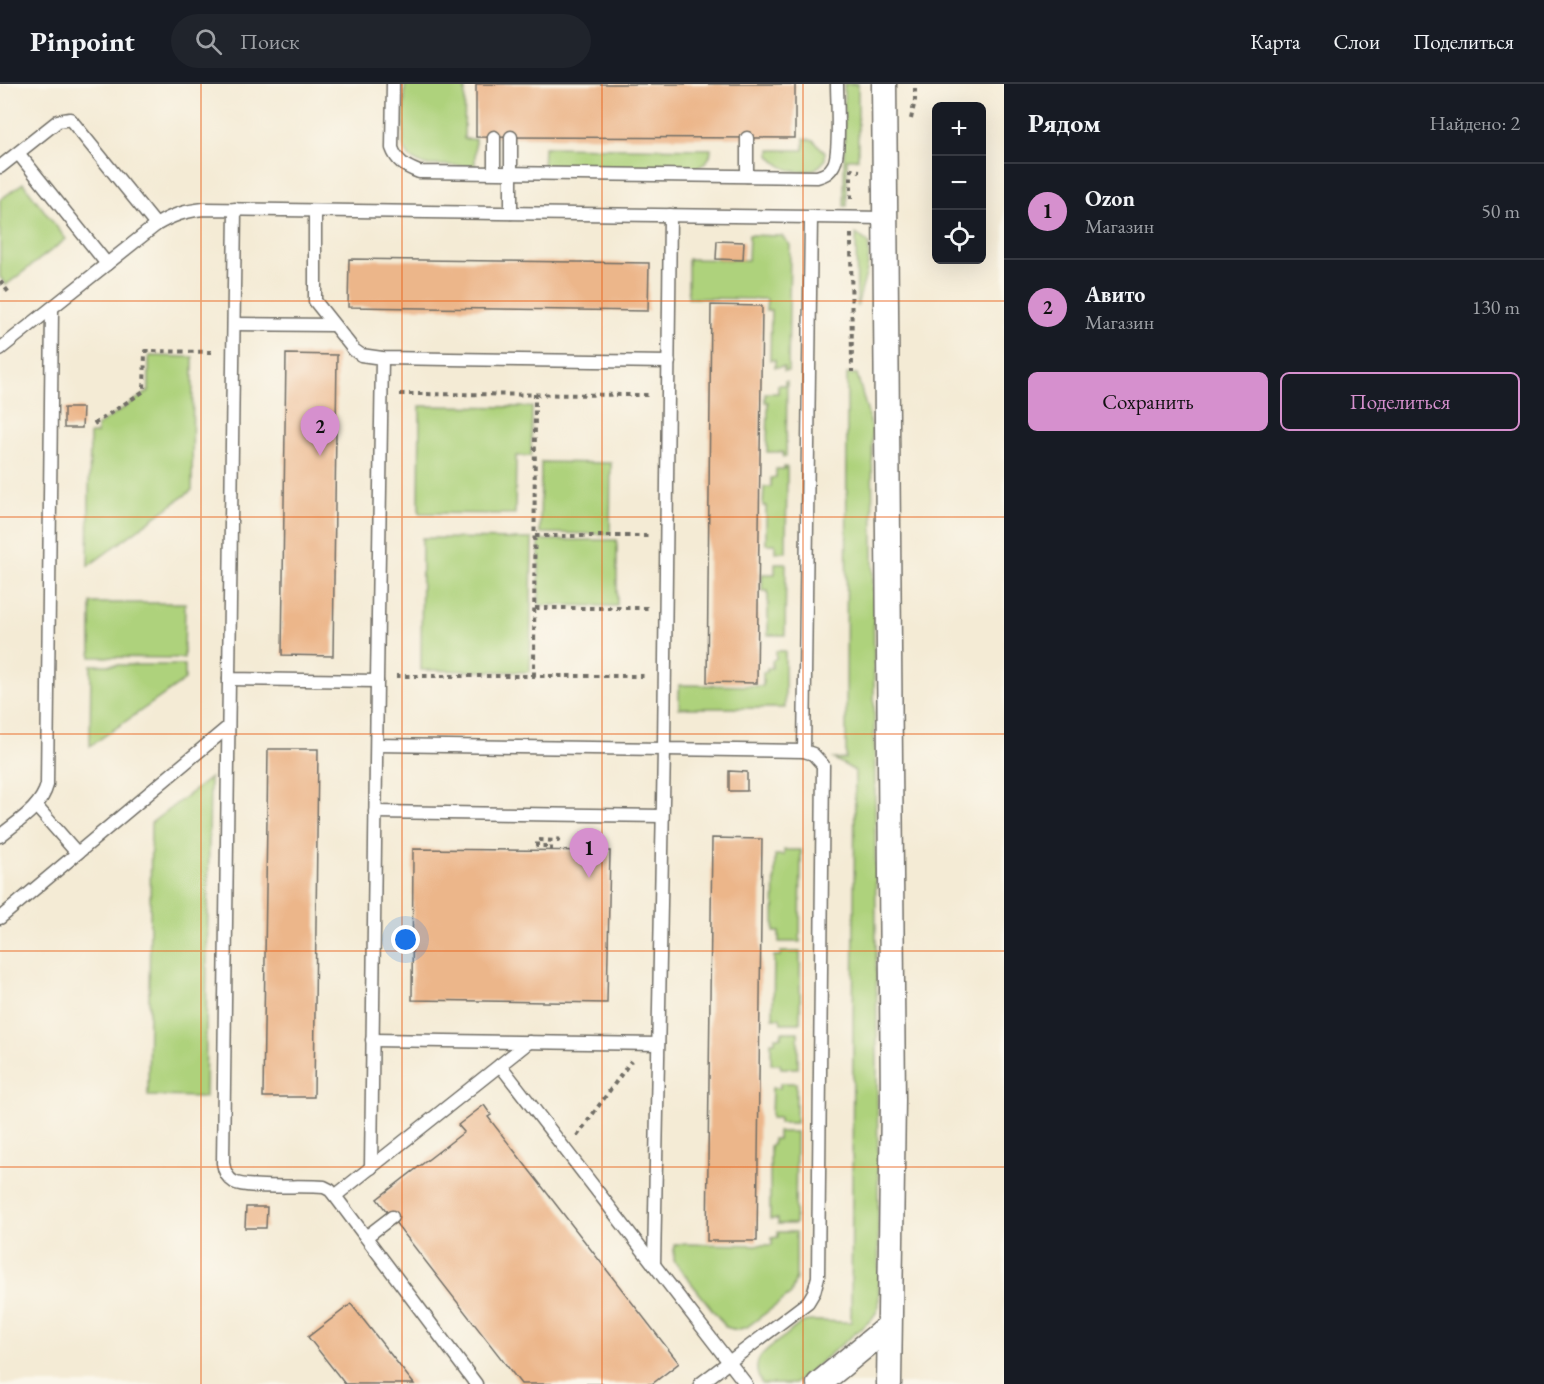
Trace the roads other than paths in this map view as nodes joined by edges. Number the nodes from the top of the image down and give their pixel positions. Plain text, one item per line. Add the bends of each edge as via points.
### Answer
1 (393, 84) edge
2 (837, 84) edge
3 (884, 84) edge
4 (494, 137) dead end
5 (511, 137) dead end
6 (747, 138) dead end
7 (18, 153) junction
8 (0, 167) edge
9 (494, 172) junction
10 (511, 172) junction
11 (747, 176) junction
12 (235, 209) junction
13 (315, 211) junction
14 (511, 213) junction
15 (670, 215) junction
16 (811, 216) junction
17 (885, 218) junction
18 (156, 225) junction
19 (107, 264) junction
20 (52, 308) junction
21 (234, 324) junction
22 (333, 325) junction
23 (0, 349) edge
24 (382, 358) junction
25 (669, 362) junction
26 (377, 678) junction
27 (229, 679) junction
28 (228, 727) junction
29 (376, 745) junction
30 (664, 749) junction
31 (804, 751) junction
32 (36, 806) junction
33 (375, 812) junction
34 (663, 816) junction
35 (0, 836) edge
36 (77, 853) junction
37 (0, 918) edge
38 (372, 1040) junction
39 (529, 1042) junction
40 (658, 1044) junction
41 (500, 1065) junction
42 (371, 1168) junction
43 (335, 1196) junction
44 (392, 1217) dead end
45 (366, 1237) junction
46 (654, 1265) junction
47 (888, 1327) junction
48 (729, 1362) junction
49 (476, 1384) edge
50 (700, 1384) edge
51 (746, 1384) edge
52 (819, 1384) edge
53 (889, 1384) edge

1 - 9 lane via 392,148 406,167 419,172
2 - 11 lane via 837,153 834,165 825,175
3 - 17 street
4 - 9 lane
5 - 10 lane
6 - 11 lane
7 - 8 lane
7 - 18 lane via 58,121 70,119
7 - 19 lane
9 - 10 lane
10 - 11 lane
10 - 14 lane
12 - 13 lane
12 - 18 lane via 184,211
12 - 21 lane
13 - 14 lane
13 - 22 lane via 315,301
14 - 15 lane
15 - 16 lane
15 - 25 lane
16 - 17 lane
16 - 31 lane
17 - 47 street via 893,1089
18 - 19 lane
19 - 20 lane
20 - 23 lane
20 - 32 lane via 47,785 44,798
21 - 22 lane
21 - 27 lane
22 - 24 lane via 361,355
24 - 25 lane
24 - 26 lane
25 - 30 lane
26 - 27 lane
26 - 29 lane
27 - 28 lane
28 - 36 lane
28 - 43 lane via 225,1174 234,1183 314,1186 330,1190
29 - 30 lane
29 - 33 lane
30 - 31 lane
30 - 34 lane
31 - 48 lane via 823,765 818,1277 808,1302
32 - 35 lane
32 - 36 lane
33 - 34 lane
33 - 38 lane
34 - 40 lane
36 - 37 lane
38 - 39 lane
38 - 42 lane
39 - 40 lane
39 - 41 lane
40 - 46 lane
41 - 42 lane
41 - 46 lane
42 - 43 lane
43 - 45 lane
44 - 45 lane
45 - 49 lane
46 - 48 lane
47 - 52 street
47 - 53 street
48 - 50 lane
48 - 51 lane

